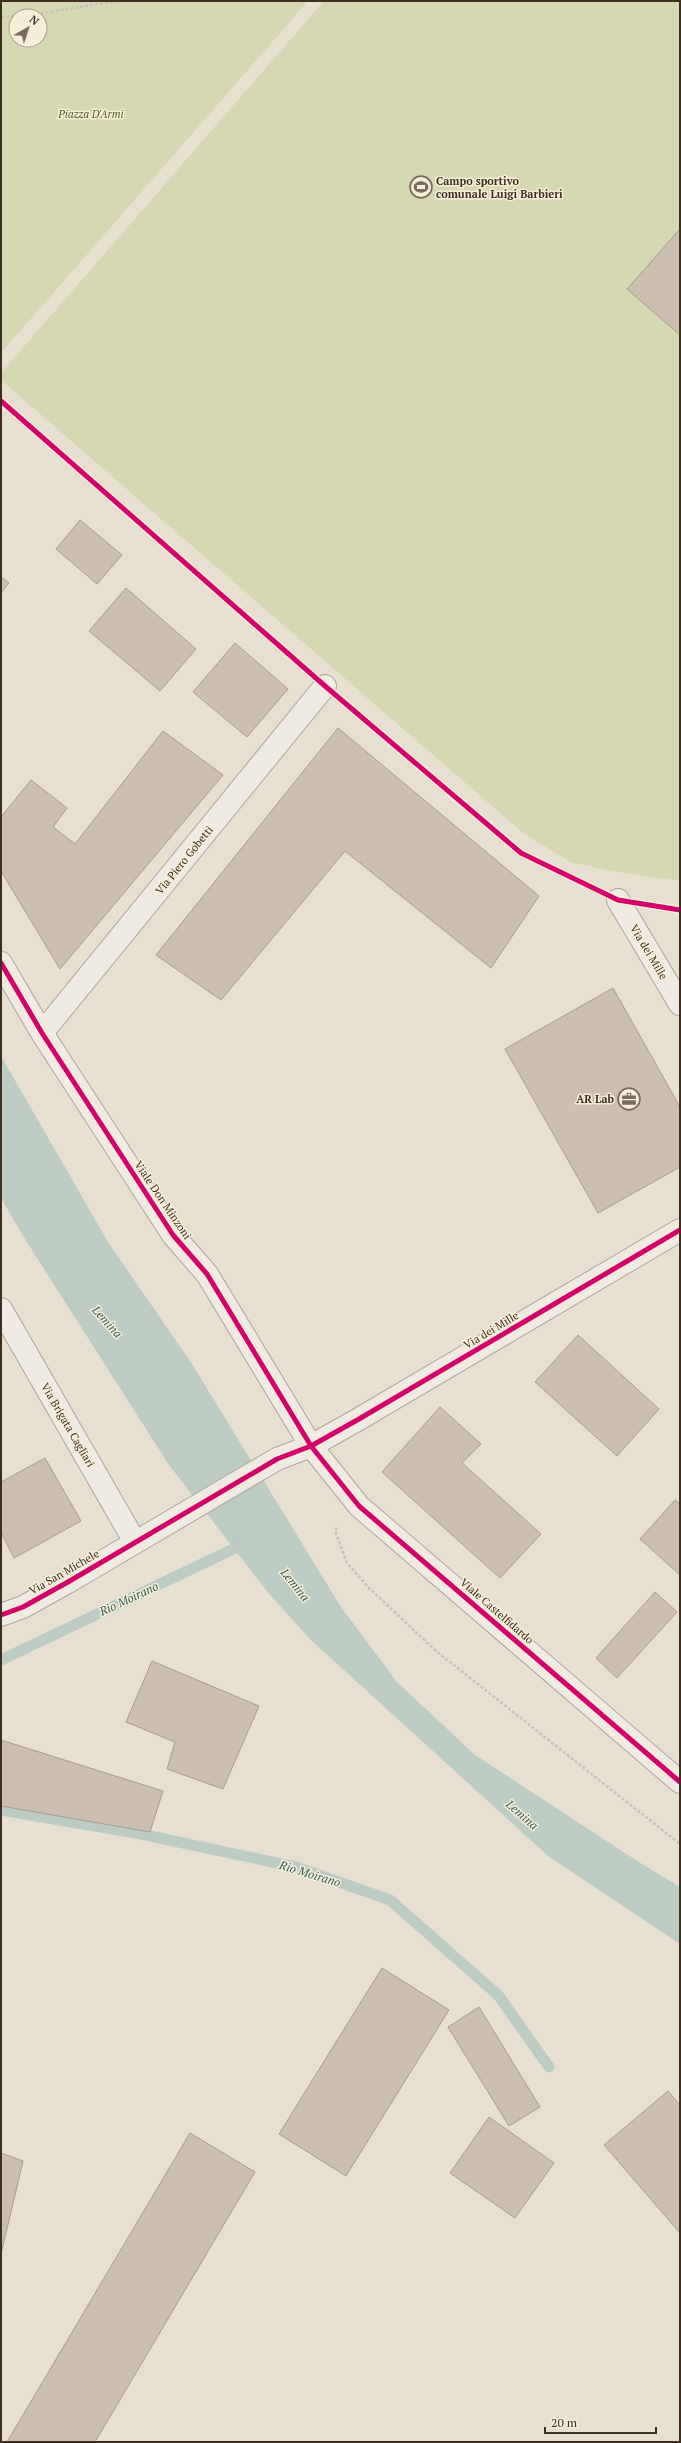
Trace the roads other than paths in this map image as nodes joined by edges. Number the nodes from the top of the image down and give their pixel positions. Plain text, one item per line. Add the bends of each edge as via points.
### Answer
1 (325, 686) dead end
2 (618, 900) dead end
3 (1, 963) edge
4 (680, 1004) edge
5 (42, 1033) junction
6 (680, 1230) edge
7 (1, 1309) edge
8 (311, 1446) junction
9 (135, 1542) junction
10 (1, 1615) edge
11 (680, 1782) edge

1 - 5 street, Via Piero Gobetti
2 - 4 street, Via dei Mille
3 - 5 street, Viale Don Minzoni
5 - 8 street, Viale Don Minzoni via 173,1236 207,1274
6 - 8 street, Via dei Mille
7 - 9 street, Via Brigata Cagliari
8 - 9 street, Via dei Mille via 277,1459
8 - 11 street, Viale Castelfidardo via 359,1506
9 - 10 street, Via San Michele via 23,1607

